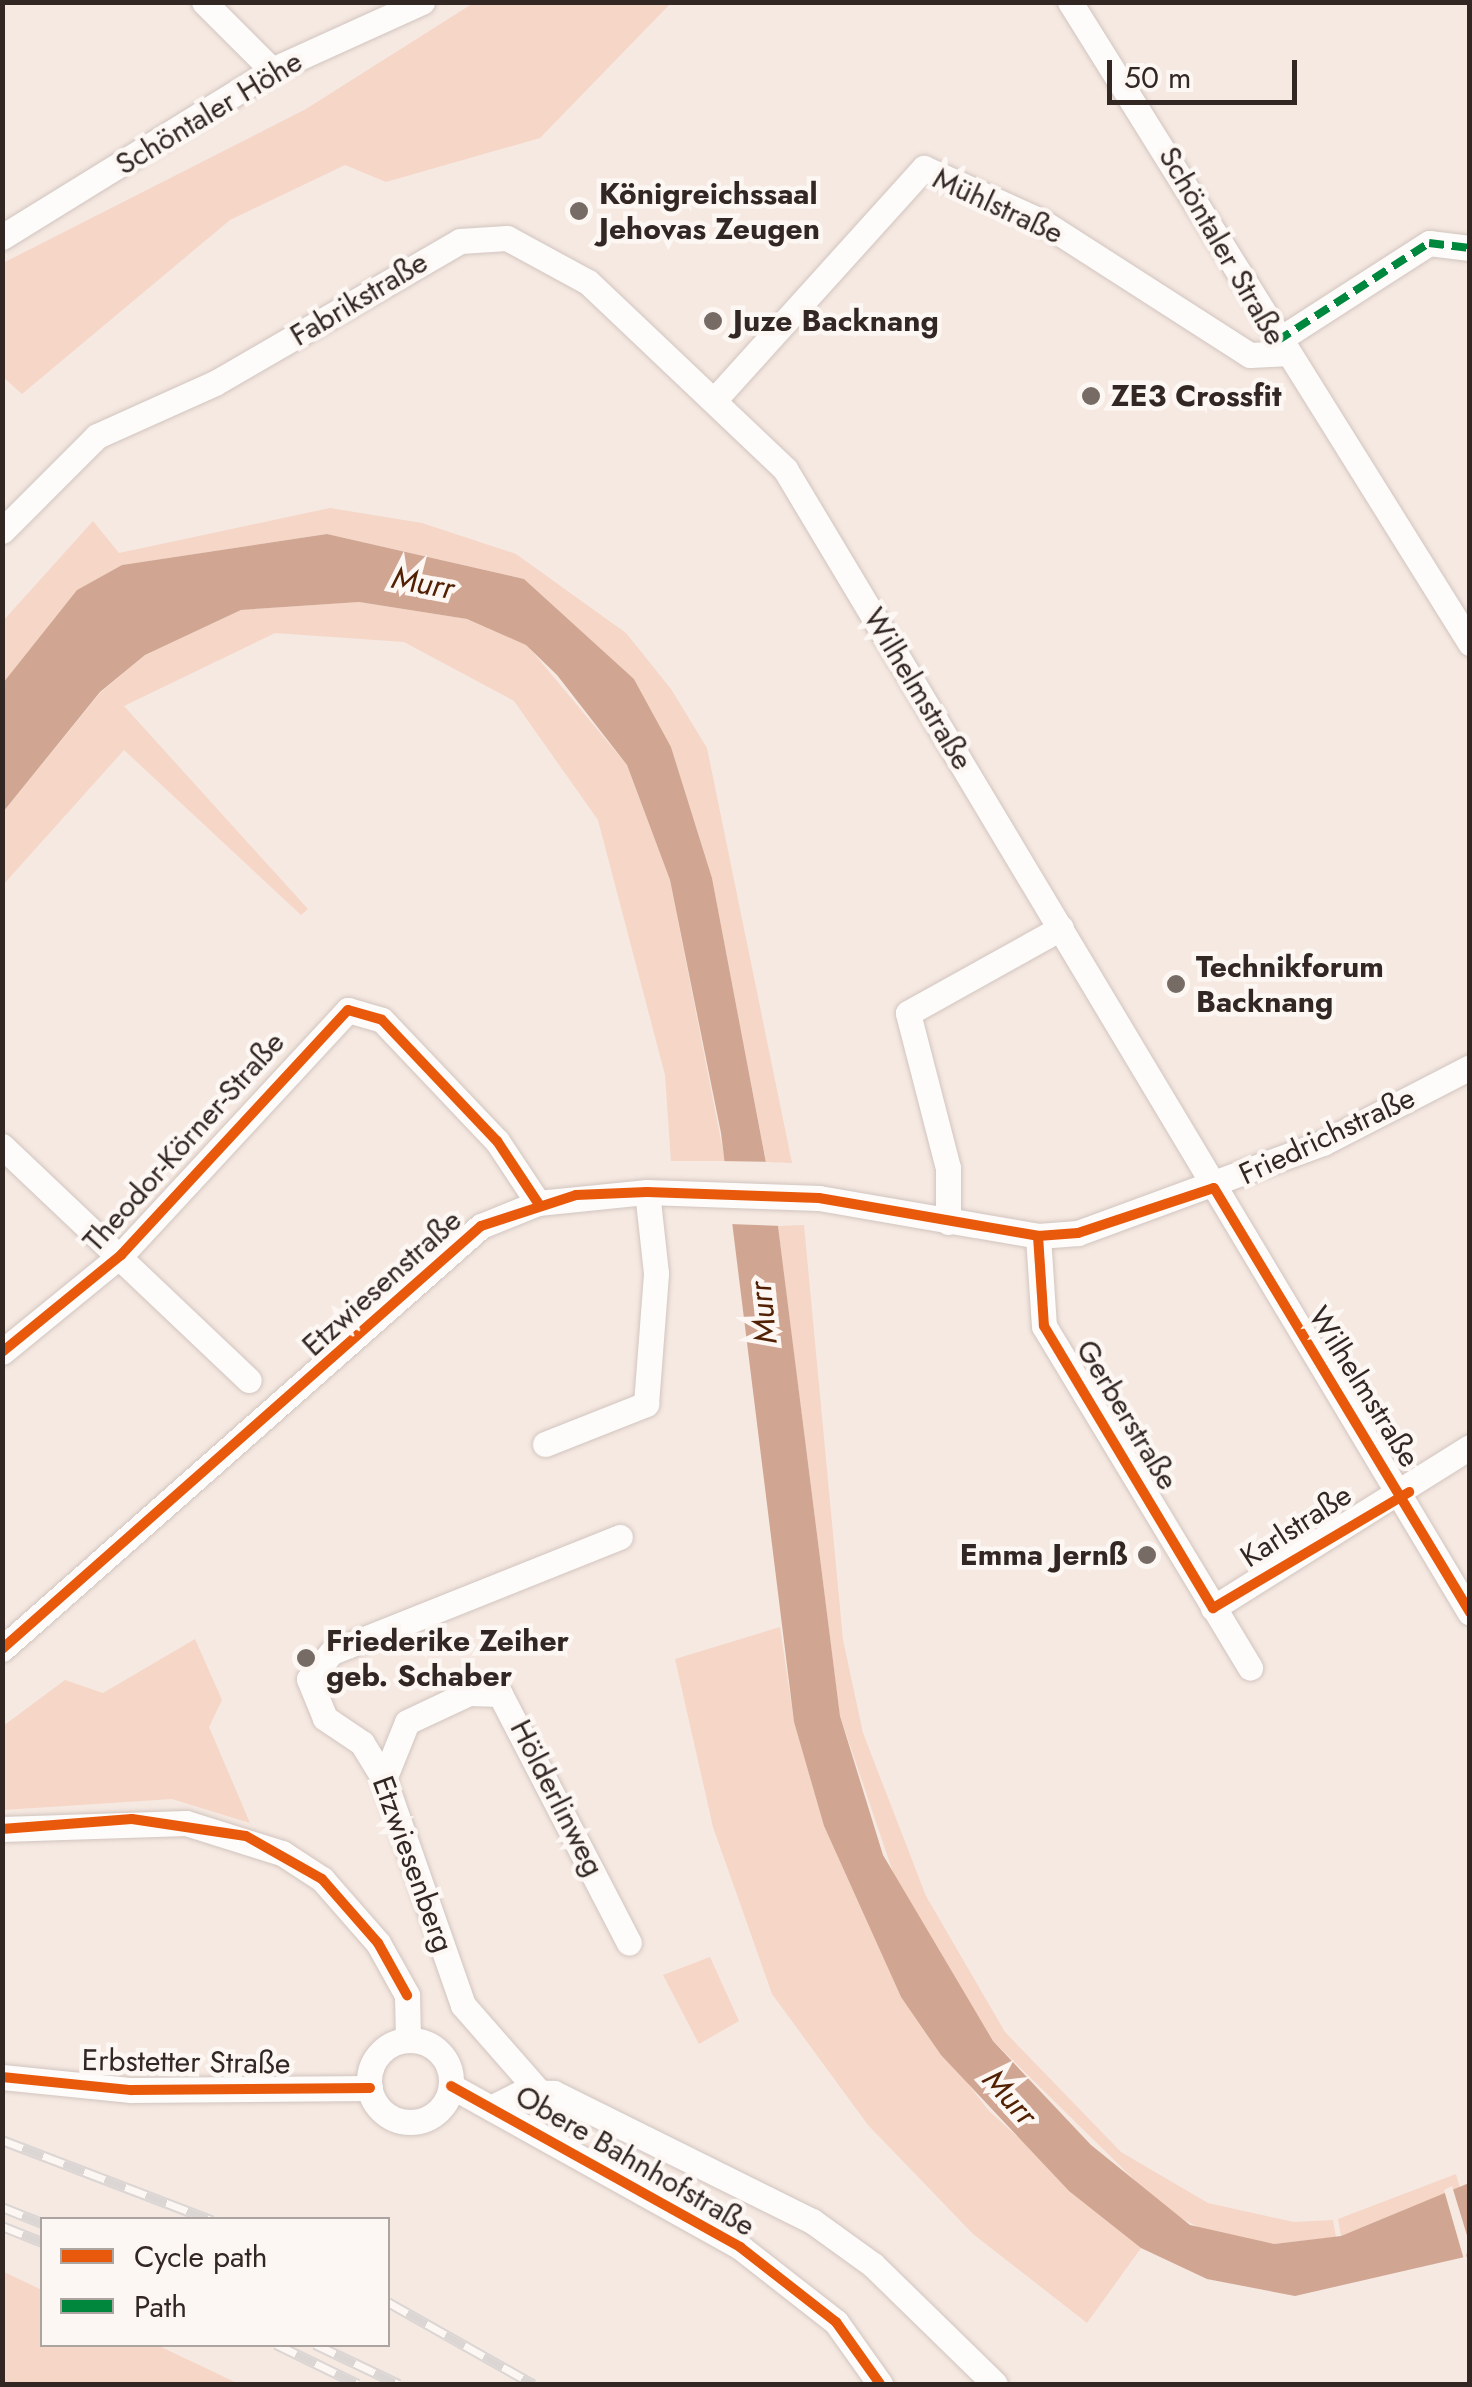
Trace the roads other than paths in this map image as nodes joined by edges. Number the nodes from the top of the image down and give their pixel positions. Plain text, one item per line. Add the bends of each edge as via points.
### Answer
1 (204, 2) edge
2 (422, 2) edge
3 (1070, 2) edge
4 (272, 70) junction
5 (2, 237) edge
6 (1470, 248) edge
7 (1281, 347) junction
8 (716, 398) junction
9 (2, 531) edge
10 (1470, 644) edge
11 (1061, 928) junction
12 (1470, 1067) edge
13 (2, 1146) edge
14 (1214, 1188) junction
15 (658, 1192) junction
16 (538, 1203) junction
17 (948, 1222) junction
18 (1038, 1236) junction
19 (121, 1255) junction
20 (2, 1352) edge
21 (249, 1380) dead end
22 (545, 1444) dead end
23 (1470, 1447) edge
24 (1398, 1490) junction
25 (620, 1537) dead end
26 (1214, 1608) junction
27 (1470, 1613) edge
28 (2, 1649) edge
29 (1250, 1668) dead end
30 (384, 1779) junction
31 (2, 1829) edge
32 (629, 1943) dead end
33 (408, 2040) junction
34 (2, 2077) edge
35 (451, 2086) junction
36 (370, 2088) junction
37 (540, 2092) junction
38 (491, 2108) junction
39 (880, 2384) edge
40 (995, 2384) edge

1 - 4 street
2 - 4 street, Schöntaler Höhe
3 - 7 street, Schöntaler Straße via 1112,57
4 - 5 street, Schöntaler Höhe
6 - 7 street via 1429,243
7 - 8 street, Mühlstraße via 1250,355 1041,221 924,168
7 - 10 street, Schöntaler Straße
8 - 9 street, Fabrikstraße via 588,282 507,238 476,237 215,383 97,436
8 - 11 street, Wilhelmstraße via 785,469
11 - 14 street, Wilhelmstraße
11 - 17 street via 908,1013 948,1168
12 - 14 street, Friedrichstraße
13 - 19 street
14 - 18 street, Friedrichstraße via 1078,1234
14 - 24 street, Wilhelmstraße
15 - 16 street, Etzwiesenstraße
15 - 17 street, Etzwiesenstraße via 818,1198
15 - 22 street via 646,1404
16 - 19 street, Theodor-Körner-Straße via 497,1140 382,1020 357,1009 318,1032
16 - 28 street, Etzwiesenstraße via 481,1226
17 - 18 street, Friedrichstraße
18 - 26 street, Gerberstraße via 1044,1326
19 - 20 street, Theodor-Körner-Straße
19 - 21 street
23 - 24 street, Karlstraße
24 - 26 street, Karlstraße
24 - 27 street, Wilhelmstraße
25 - 30 street, Etzwiesenberg via 315,1664 309,1679 325,1718 362,1743
26 - 29 street, Gerberstraße
30 - 32 street, Hölderlinweg via 407,1722 470,1693 500,1694
30 - 37 street, Etzwiesenberg via 462,2005
31 - 33 street via 186,1823 282,1853 322,1880 378,1943 407,1995
33 - 35 street via 434,2048
33 - 36 street via 381,2052
34 - 36 street, Erbstetter Straße via 131,2090
35 - 36 street via 440,2110 408,2124 384,2113
35 - 38 street
37 - 38 street
37 - 40 street via 812,2221 880,2271
38 - 39 street, Obere Bahnhofstraße via 740,2247 836,2322

